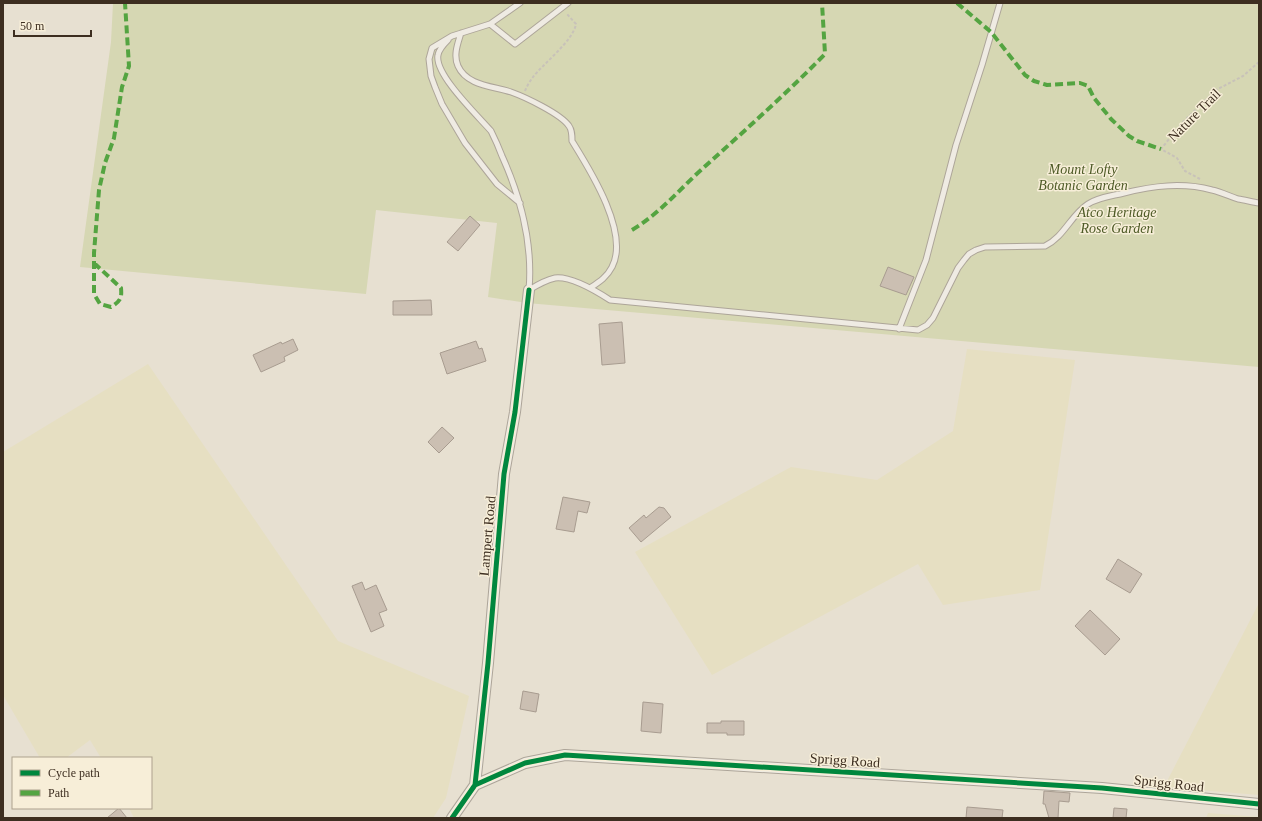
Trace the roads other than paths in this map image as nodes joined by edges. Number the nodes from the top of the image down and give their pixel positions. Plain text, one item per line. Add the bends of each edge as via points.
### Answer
1 (568, 3) edge
2 (1000, 3) edge
3 (516, 4) edge
4 (490, 24) junction
5 (461, 33) junction
6 (452, 36) junction
7 (520, 203) junction
8 (1259, 203) edge
9 (590, 288) junction
10 (529, 290) junction
11 (899, 329) junction
12 (475, 785) junction
13 (1259, 804) edge
14 (452, 818) edge

1 - 4 lane via 515,44
2 - 11 lane via 956,145 926,260
3 - 4 lane
4 - 5 lane
5 - 6 lane
5 - 9 lane via 456,59 461,72 468,78 521,97 550,111 569,125 572,140 609,210 617,245 612,267 606,276
6 - 7 lane via 439,50 437,56 440,69 451,87 491,131 511,175
6 - 7 lane via 432,48 429,59 434,87 465,143 497,184
7 - 10 lane via 529,254
8 - 11 lane via 1183,185 1161,186 1098,199 1077,213 1058,238 1045,246 985,248 969,254 958,268 927,325 918,330
9 - 10 lane via 560,278
9 - 11 lane via 610,300
10 - 12 street, Lampert Road via 515,412 504,474
12 - 13 street, Sprigg Road via 525,762 566,755 1102,788
12 - 14 street

